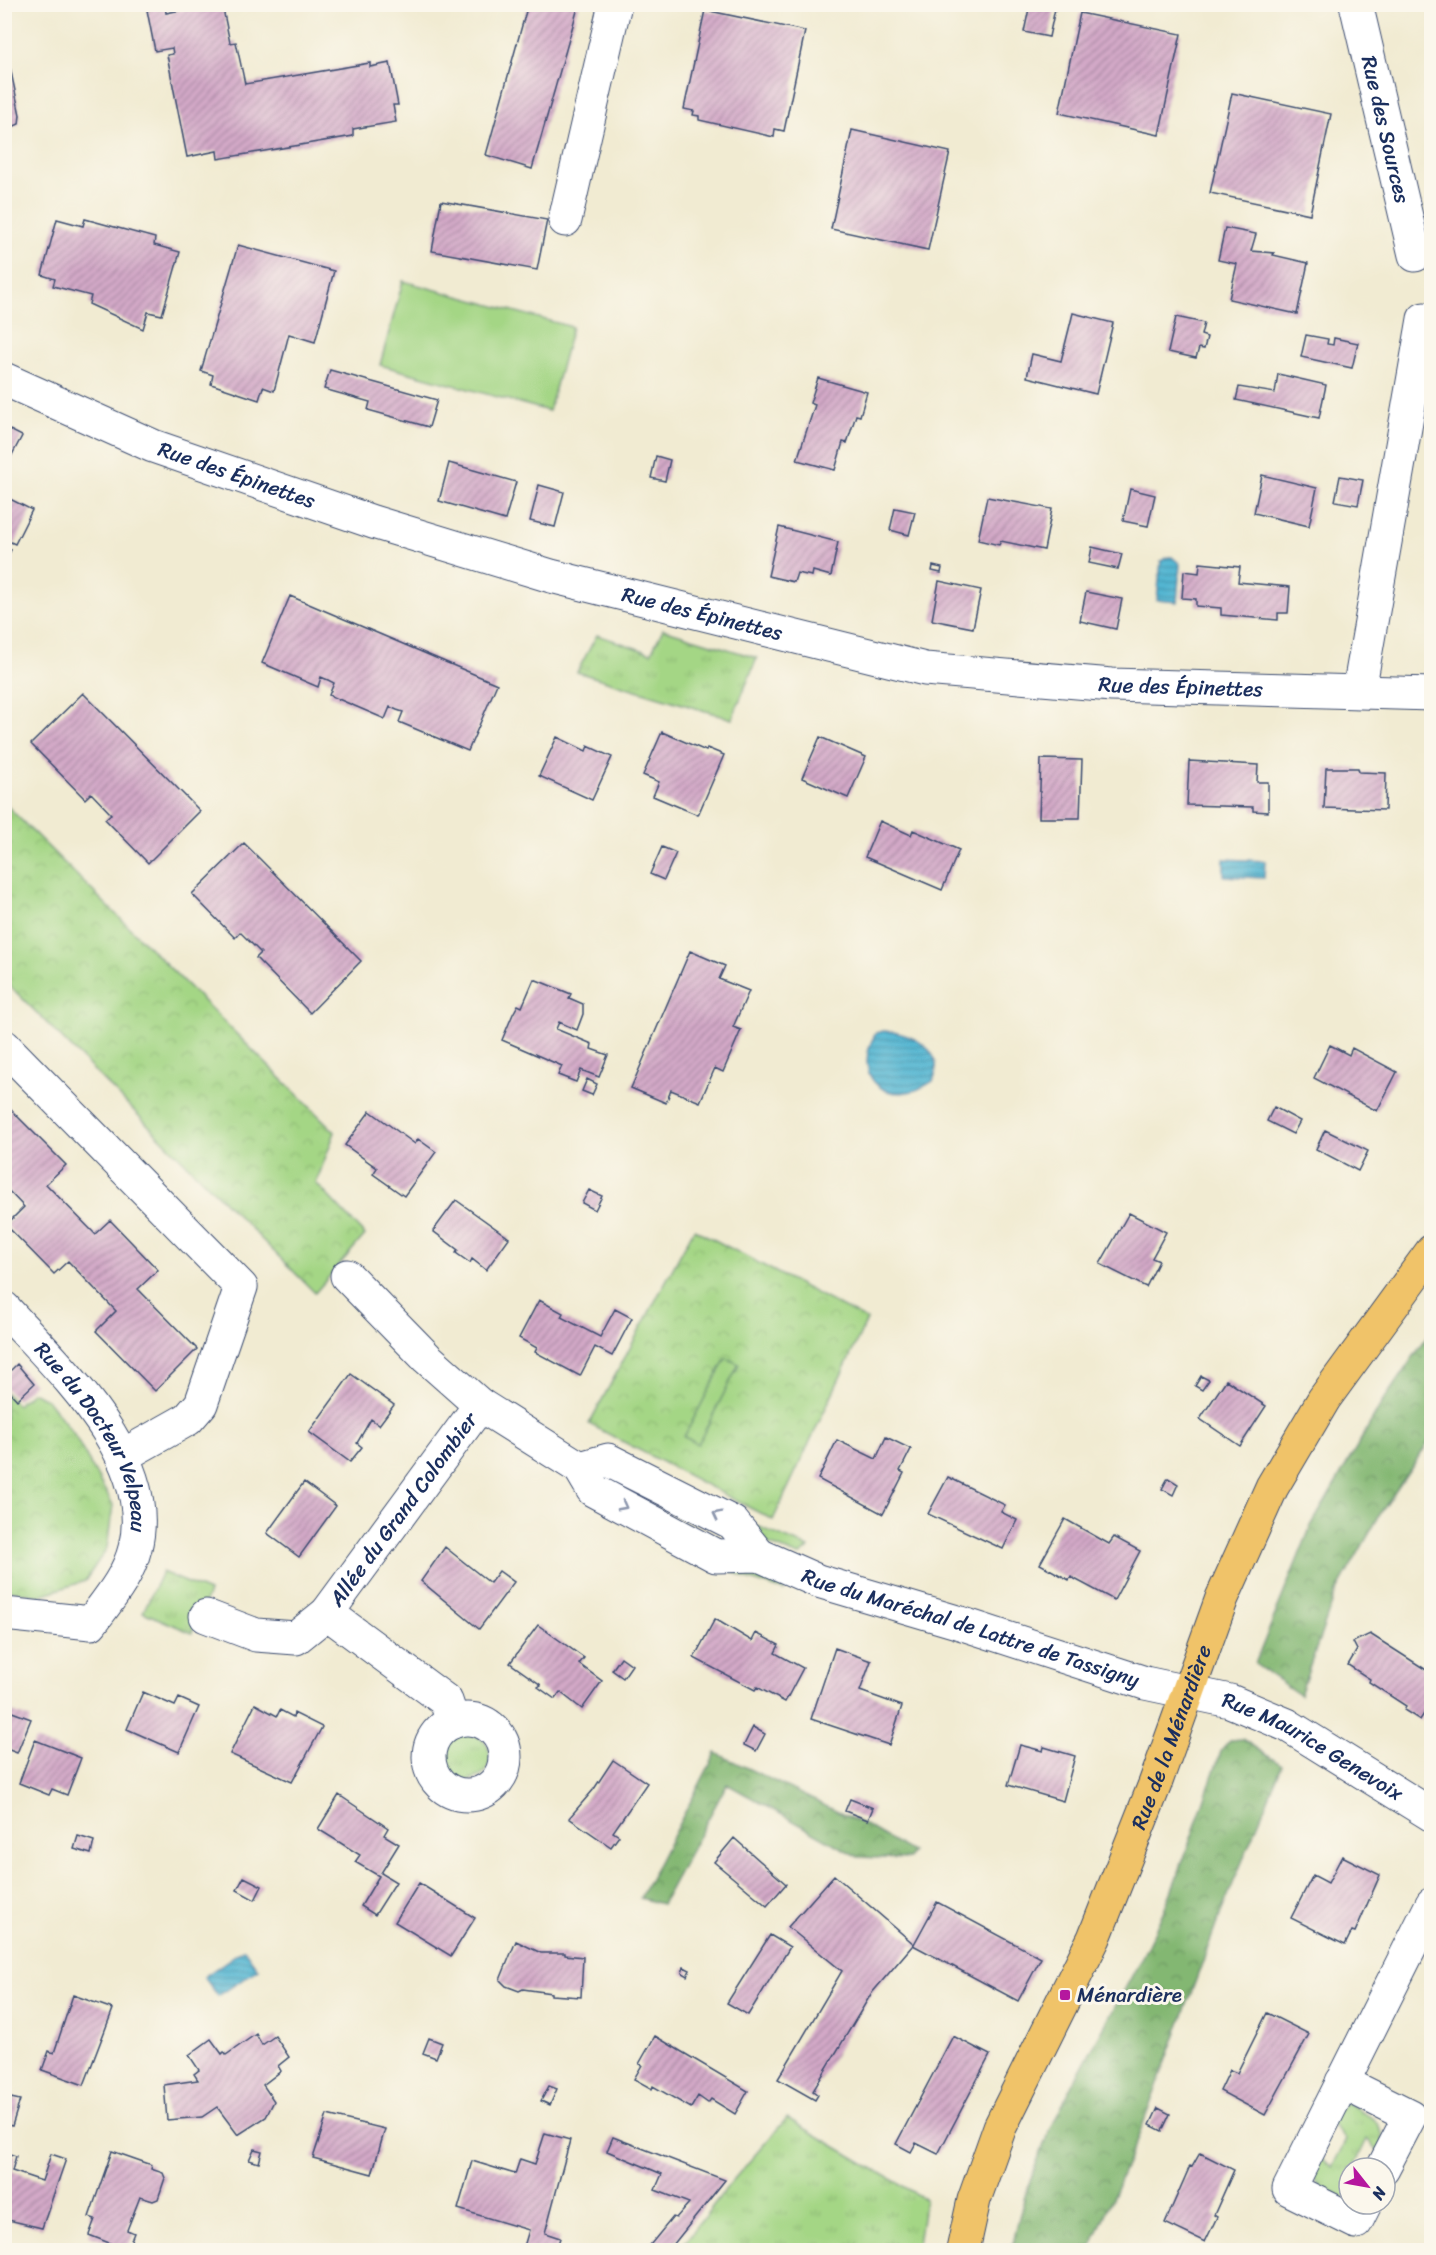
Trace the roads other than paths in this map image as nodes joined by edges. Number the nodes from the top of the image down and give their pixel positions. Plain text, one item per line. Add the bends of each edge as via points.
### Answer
1 (615, 4) edge
2 (1356, 4) edge
3 (565, 220) dead end
4 (1416, 255) dead end
5 (1424, 320) dead end
6 (4, 379) edge
7 (1359, 691) junction
8 (1431, 694) edge
9 (4, 1046) edge
10 (1431, 1251) edge
11 (347, 1275) dead end
12 (4, 1308) edge
13 (480, 1405) junction
14 (124, 1455) junction
15 (327, 1613) junction
16 (4, 1614) edge
17 (206, 1616) dead end
18 (1186, 1692) junction
19 (453, 1722) dead end
20 (1431, 1815) edge
21 (1431, 1904) edge
22 (1342, 2082) junction
23 (1389, 2156) edge
24 (1337, 2213) edge
25 (1344, 2216) edge
26 (1359, 2216) edge
27 (963, 2250) edge

1 - 3 street
2 - 4 street, Rue des Sources
5 - 7 street
6 - 7 street, Rue des Épinettes via 153,446 373,522 551,576 925,669 1112,685
7 - 8 street, Rue des Épinettes
9 - 14 street via 241,1287 201,1404 188,1419
10 - 18 main road, Rue de la Ménardière via 1324,1399 1272,1487 1222,1598
11 - 13 street, Rue du Maréchal de Lattre de Tassigny
12 - 14 street, Rue du Docteur Velpeau via 73,1384
13 - 15 street, Allée du Grand Colombier
13 - 18 street, Rue du Maréchal de Lattre de Tassigny via 580,1468 608,1460 733,1523 759,1555 818,1581 1145,1683
14 - 16 street, Rue du Docteur Velpeau via 139,1503 135,1547 120,1582 91,1623
15 - 17 street, Allée du Grand Colombier via 296,1638 256,1635
15 - 19 street, Allée du Grand Colombier via 446,1701
18 - 20 street, Rue Maurice Genevoix via 1230,1701 1287,1725
18 - 27 main road, Rue de la Ménardière via 1155,1784 1094,1938 1000,2127 974,2200
21 - 22 street
22 - 23 street via 1410,2116
22 - 24 street via 1289,2189
25 - 26 street via 1356,2222

